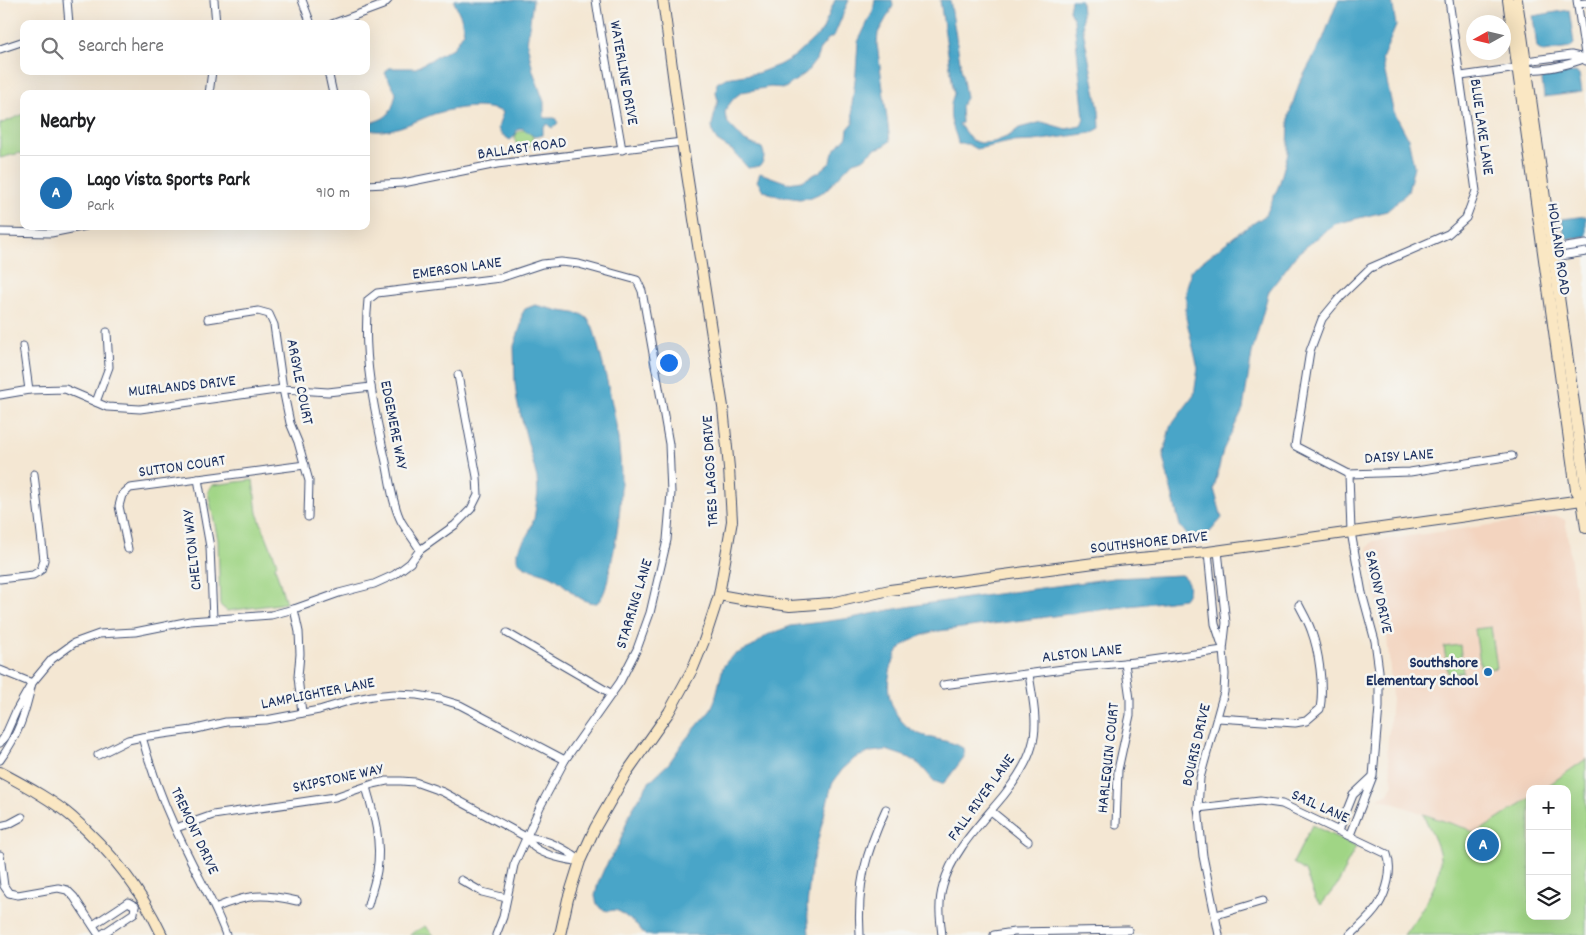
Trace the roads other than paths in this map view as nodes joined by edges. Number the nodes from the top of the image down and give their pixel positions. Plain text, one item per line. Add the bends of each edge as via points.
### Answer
1 (67, 0) edge
2 (214, 0) edge
3 (302, 0) edge
4 (388, 0) edge
5 (596, 0) edge
6 (663, 0) edge
7 (1449, 0) edge
8 (1508, 0) edge
9 (1517, 0) edge
10 (1581, 2) edge
11 (68, 20) edge
12 (216, 20) edge
13 (310, 20) edge
14 (343, 20) edge
15 (20, 42) edge
16 (0, 49) edge
17 (1586, 59) edge
18 (1523, 67) junction
19 (211, 75) edge
20 (329, 75) edge
21 (1461, 76) junction
22 (210, 90) edge
23 (332, 90) edge
24 (682, 142) junction
25 (622, 150) junction
26 (370, 184) edge
27 (66, 230) edge
28 (0, 232) edge
29 (1586, 244) edge
30 (1586, 252) edge
31 (1550, 253) junction
32 (638, 280) joint
33 (368, 300) joint
34 (208, 319) dead end
35 (107, 332) dead end
36 (23, 346) dead end
37 (458, 375) dead end
38 (371, 387) junction
39 (283, 389) junction
40 (30, 390) junction
41 (0, 395) edge
42 (96, 402) junction
43 (1295, 446) joint
44 (1512, 456) dead end
45 (305, 465) junction
46 (34, 474) dead end
47 (1349, 474) junction
48 (198, 479) junction
49 (1582, 500) junction
50 (308, 517) dead end
51 (1586, 528) edge
52 (1351, 532) junction
53 (128, 550) dead end
54 (420, 550) junction
55 (1213, 551) junction
56 (0, 579) edge
57 (719, 595) junction
58 (1299, 605) dead end
59 (294, 609) junction
60 (1225, 613) junction
61 (1214, 614) junction
62 (213, 619) junction
63 (507, 633) dead end
64 (1223, 650) junction
65 (1125, 663) junction
66 (0, 670) edge
67 (1028, 674) junction
68 (32, 683) junction
69 (943, 685) dead end
70 (612, 694) junction
71 (302, 713) junction
72 (13, 717) junction
73 (1218, 718) junction
74 (22, 721) junction
75 (142, 737) junction
76 (0, 743) edge
77 (98, 755) dead end
78 (0, 760) edge
79 (565, 760) junction
80 (0, 772) edge
81 (1373, 776) junction
82 (366, 787) junction
83 (1349, 805) junction
84 (1198, 808) junction
85 (886, 809) dead end
86 (1360, 810) junction
87 (991, 811) junction
88 (22, 816) dead end
89 (0, 826) edge
90 (1116, 826) dead end
91 (176, 828) junction
92 (1338, 830) junction
93 (1350, 835) junction
94 (526, 837) junction
95 (1028, 841) dead end
96 (0, 854) edge
97 (580, 861) junction
98 (461, 880) dead end
99 (506, 898) junction
100 (298, 900) dead end
101 (1263, 901) dead end
102 (139, 903) junction
103 (368, 905) dead end
104 (215, 908) junction
105 (114, 911) junction
106 (1216, 915) junction
107 (121, 922) junction
108 (93, 925) junction
109 (1128, 930) dead end
110 (100, 935) edge
111 (162, 935) edge
112 (226, 935) edge
113 (496, 935) edge
114 (560, 935) edge
115 (860, 935) edge
116 (942, 935) edge
117 (994, 935) edge
118 (1219, 935) edge
119 (1351, 935) edge

1 - 11 street
2 - 12 street
3 - 13 street
4 - 14 street via 383,5
5 - 25 street, WATERLINE DRIVE
6 - 24 street, TRES LAGOS DRIVE
7 - 21 street, BLUE LAKE LANE
8 - 18 street, HOLLAND ROAD
9 - 18 street, HOLLAND ROAD
10 - 17 street
15 - 16 street
17 - 18 street via 1573,64
18 - 21 street
18 - 31 street, HOLLAND ROAD
19 - 22 street
20 - 23 street
21 - 43 street, BLUE LAKE LANE via 1476,191 1466,218 1448,234 1370,268 1322,319 1310,351
24 - 25 street, BALLAST ROAD
24 - 57 street, TRES LAGOS DRIVE via 723,407 729,468 732,521
25 - 26 street, BALLAST ROAD via 497,164 404,183
27 - 28 street via 51,233
29 - 31 street
30 - 31 street
31 - 49 street, HOLLAND ROAD via 1586,488
32 - 33 street, EMERSON LANE via 561,262 542,264 500,278 377,293
32 - 70 street, STARRING LANE via 669,444 671,492 667,540 650,613 635,653
33 - 38 street, EDGEMERE WAY via 367,356
34 - 39 street, ARGYLE COURT via 258,311 269,314 274,325
35 - 42 street via 109,367
36 - 40 street
37 - 54 street via 478,495 471,509
38 - 39 street, MUIRLANDS DRIVE via 328,392
38 - 54 street, EDGEMERE WAY via 394,497 401,520
39 - 42 street, MUIRLANDS DRIVE via 140,409 107,407
39 - 45 street, ARGYLE COURT via 290,423
40 - 41 street, MUIRLANDS DRIVE
40 - 42 street, MUIRLANDS DRIVE via 65,390
43 - 47 street, DAISY LANE
44 - 47 street, DAISY LANE via 1410,472
45 - 48 street, SUTTON COURT
45 - 50 street, ARGYLE COURT via 309,481
46 - 56 street via 44,560 41,570 33,576
47 - 52 street, SAXONY DRIVE
48 - 53 street, SUTTON COURT via 130,488 122,495 119,506
48 - 62 street, CHELTON WAY via 210,547
49 - 51 street, HOLLAND ROAD
49 - 52 street, SOUTHSHORE DRIVE
52 - 55 street, SOUTHSHORE DRIVE
52 - 81 street, SAXONY DRIVE via 1379,671
54 - 59 street via 394,575
55 - 57 street, SOUTHSHORE DRIVE via 1116,560 900,589 832,603 790,606
55 - 60 street, BOURIS DRIVE
55 - 61 street, BOURIS DRIVE
57 - 97 street, TRES LAGOS DRIVE via 704,641 680,694 615,791
58 - 73 street via 1311,630 1317,655 1322,687 1320,709 1306,721 1295,723
59 - 62 street via 271,615
59 - 71 street via 299,632 298,677
60 - 61 street
60 - 64 street, BOURIS DRIVE
61 - 64 street, BOURIS DRIVE
62 - 68 street via 135,632 98,634 74,643 52,659
63 - 70 street
64 - 65 street, ALSTON LANE
64 - 73 street, BOURIS DRIVE via 1224,683
65 - 67 street, ALSTON LANE
65 - 90 street, HARLEQUIN COURT via 1130,715 1118,770
66 - 68 street
67 - 69 street, ALSTON LANE
67 - 87 street, FALL RIVER LANE via 1035,724 1033,744 1019,775
68 - 72 street
68 - 74 street
70 - 79 street, STARRING LANE
71 - 75 street, LAMPLIGHTER LANE
71 - 79 street, LAMPLIGHTER LANE via 372,696 417,695 440,699 460,705
72 - 74 street
72 - 76 street
73 - 84 street, BOURIS DRIVE via 1200,778
74 - 78 street
75 - 77 street, LAMPLIGHTER LANE via 128,740
75 - 91 street, TREMONT DRIVE
79 - 94 street, STARRING LANE
80 - 102 street via 71,816 129,878
81 - 83 street via 1354,795
81 - 86 street, SAXONY DRIVE
82 - 91 street, SKIPSTONE WAY via 335,797 213,815
82 - 94 street, SKIPSTONE WAY via 401,780 427,786
82 - 103 street via 374,815 378,854
83 - 86 street
83 - 92 street
84 - 92 street, SAIL LANE via 1260,801 1282,804
84 - 106 street, BOURIS DRIVE via 1203,856
85 - 115 street via 861,878
86 - 93 street, SAXONY DRIVE
87 - 95 street
87 - 116 street, FALL RIVER LANE via 949,868 940,902
88 - 89 street
91 - 104 street, TREMONT DRIVE
92 - 93 street, SAIL LANE
93 - 119 street, SAIL LANE via 1387,854 1391,863 1378,906
94 - 97 street, SKIPSTONE WAY via 539,850 566,860
94 - 99 street, STARRING LANE via 514,865
96 - 108 street via 4,886 9,893 67,890
97 - 114 street, TRES LAGOS DRIVE
98 - 99 street via 482,892
99 - 113 street, STARRING LANE
100 - 104 street via 261,895 233,900
101 - 106 street
102 - 105 street via 128,902
102 - 107 street via 134,913
102 - 111 street
104 - 112 street, TREMONT DRIVE
105 - 107 street
105 - 108 street
106 - 118 street, BOURIS DRIVE
107 - 110 street
108 - 110 street
109 - 117 street

